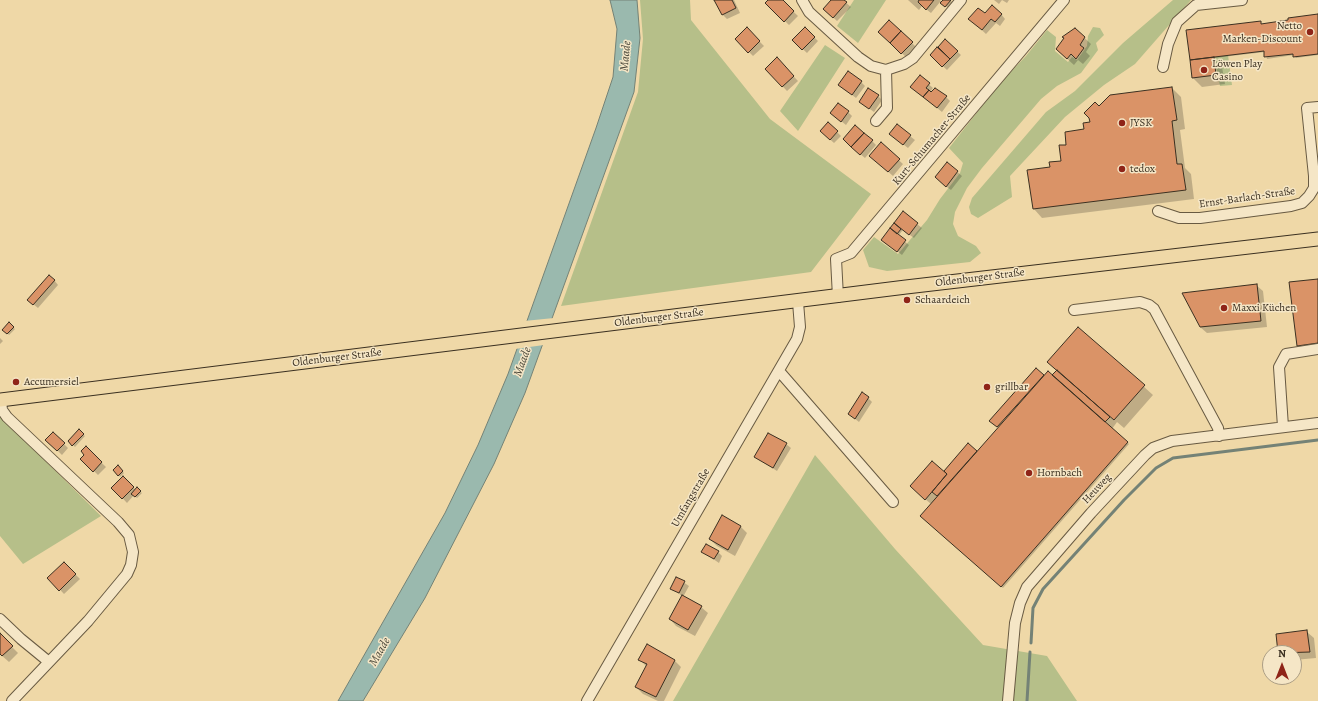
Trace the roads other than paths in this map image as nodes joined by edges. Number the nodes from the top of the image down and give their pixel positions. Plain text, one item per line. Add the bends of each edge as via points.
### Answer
1 (802, 0) edge
2 (961, 0) edge
3 (1064, 0) edge
4 (1242, 0) edge
5 (1162, 67) dead end
6 (886, 70) junction
7 (1318, 107) edge
8 (876, 120) dead end
9 (1158, 212) dead end
10 (1318, 239) edge
11 (838, 297) junction
12 (798, 302) junction
13 (1074, 310) dead end
14 (1318, 350) edge
15 (779, 371) junction
16 (0, 400) edge
17 (1318, 424) edge
18 (1284, 427) junction
19 (1219, 436) junction
20 (893, 502) dead end
21 (0, 619) edge
22 (49, 662) junction
23 (12, 701) edge
24 (587, 701) edge
25 (1008, 701) edge

1 - 6 street via 809,12 858,58 871,66
2 - 6 street via 913,58
3 - 11 street, Kurt-Schumacher-Straße via 851,253 836,259
4 - 5 street via 1196,5 1177,22
6 - 8 street via 887,108
7 - 9 street, Ernst-Barlach-Straße via 1307,108 1314,188 1302,203 1200,218 1179,218
10 - 11 main road, Oldenburger Straße
11 - 12 main road, Oldenburger Straße
12 - 15 street, Umfangstraße via 800,327 797,339
12 - 16 main road, Oldenburger Straße
13 - 19 street via 1140,302 1154,309 1218,428
14 - 18 street via 1286,354 1279,367
15 - 20 street
15 - 24 street, Umfangstraße
16 - 22 street via 7,417 118,522 129,535 133,552 127,574
17 - 18 street, Heuweg
18 - 19 street, Heuweg
19 - 25 street, Heuweg via 1172,442 1153,448 1037,573 1027,587 1015,623
21 - 22 street
22 - 23 street

